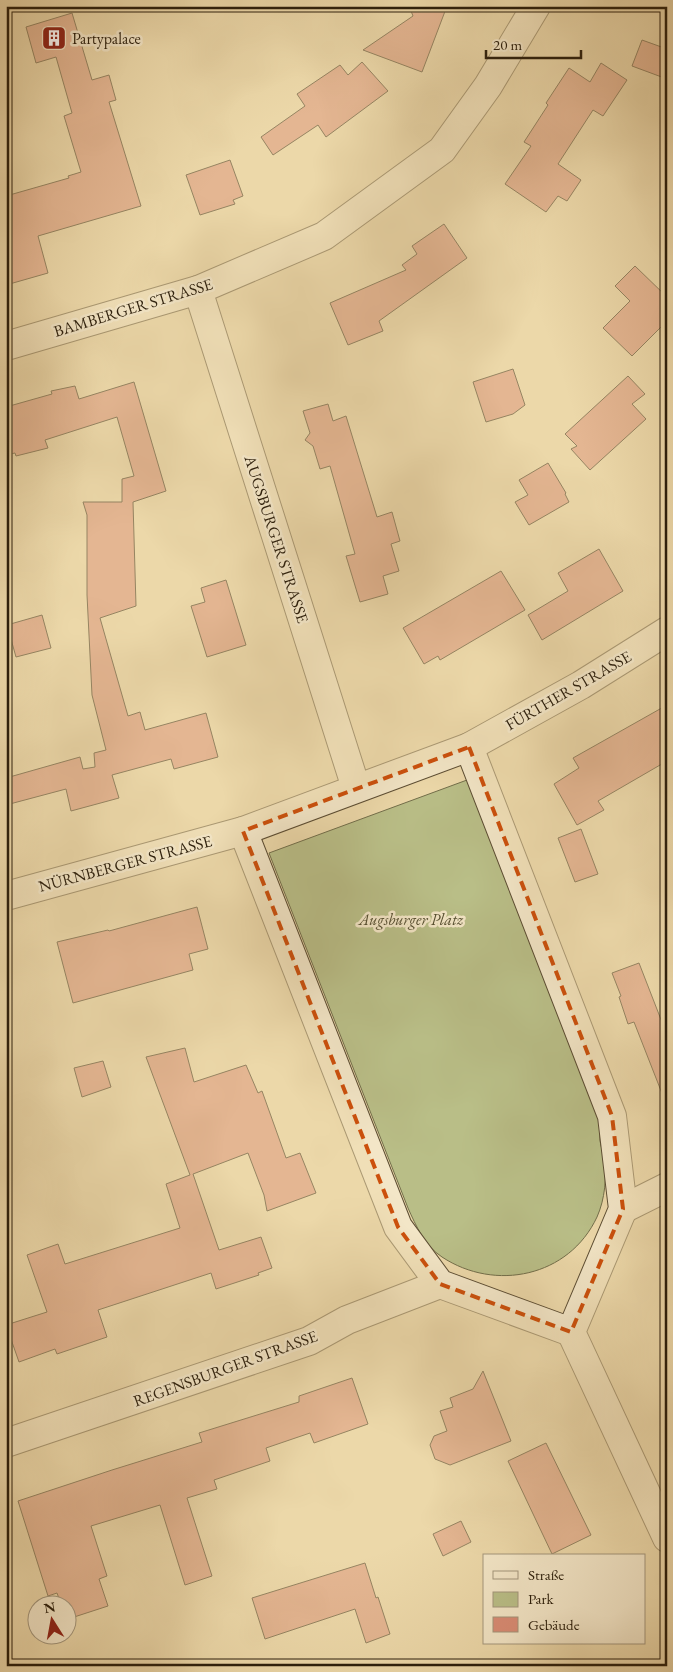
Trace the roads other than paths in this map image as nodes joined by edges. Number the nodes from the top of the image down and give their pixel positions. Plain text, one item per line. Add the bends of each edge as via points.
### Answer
1 (536, 6) edge
2 (198, 290) junction
3 (6, 346) edge
4 (667, 631) edge
5 (469, 747) junction
6 (356, 788) junction
7 (244, 831) junction
8 (6, 896) edge
9 (667, 1187) edge
10 (623, 1209) junction
11 (440, 1284) junction
12 (571, 1332) junction
13 (6, 1444) edge
14 (667, 1538) edge

1 - 2 street, BAMBERGER STRASSE via 488,86 442,150 324,236
2 - 3 street, BAMBERGER STRASSE
2 - 6 street, AUGSBURGER STRASSE
4 - 5 street, FÜRTHER STRASSE via 581,685
5 - 6 street
5 - 10 street via 612,1116
6 - 7 street
7 - 8 street, NÜRNBERGER STRASSE
7 - 11 street via 398,1227
9 - 10 street
10 - 12 street
11 - 12 street
11 - 13 street, REGENSBURGER STRASSE via 347,1320 308,1340
12 - 14 street

